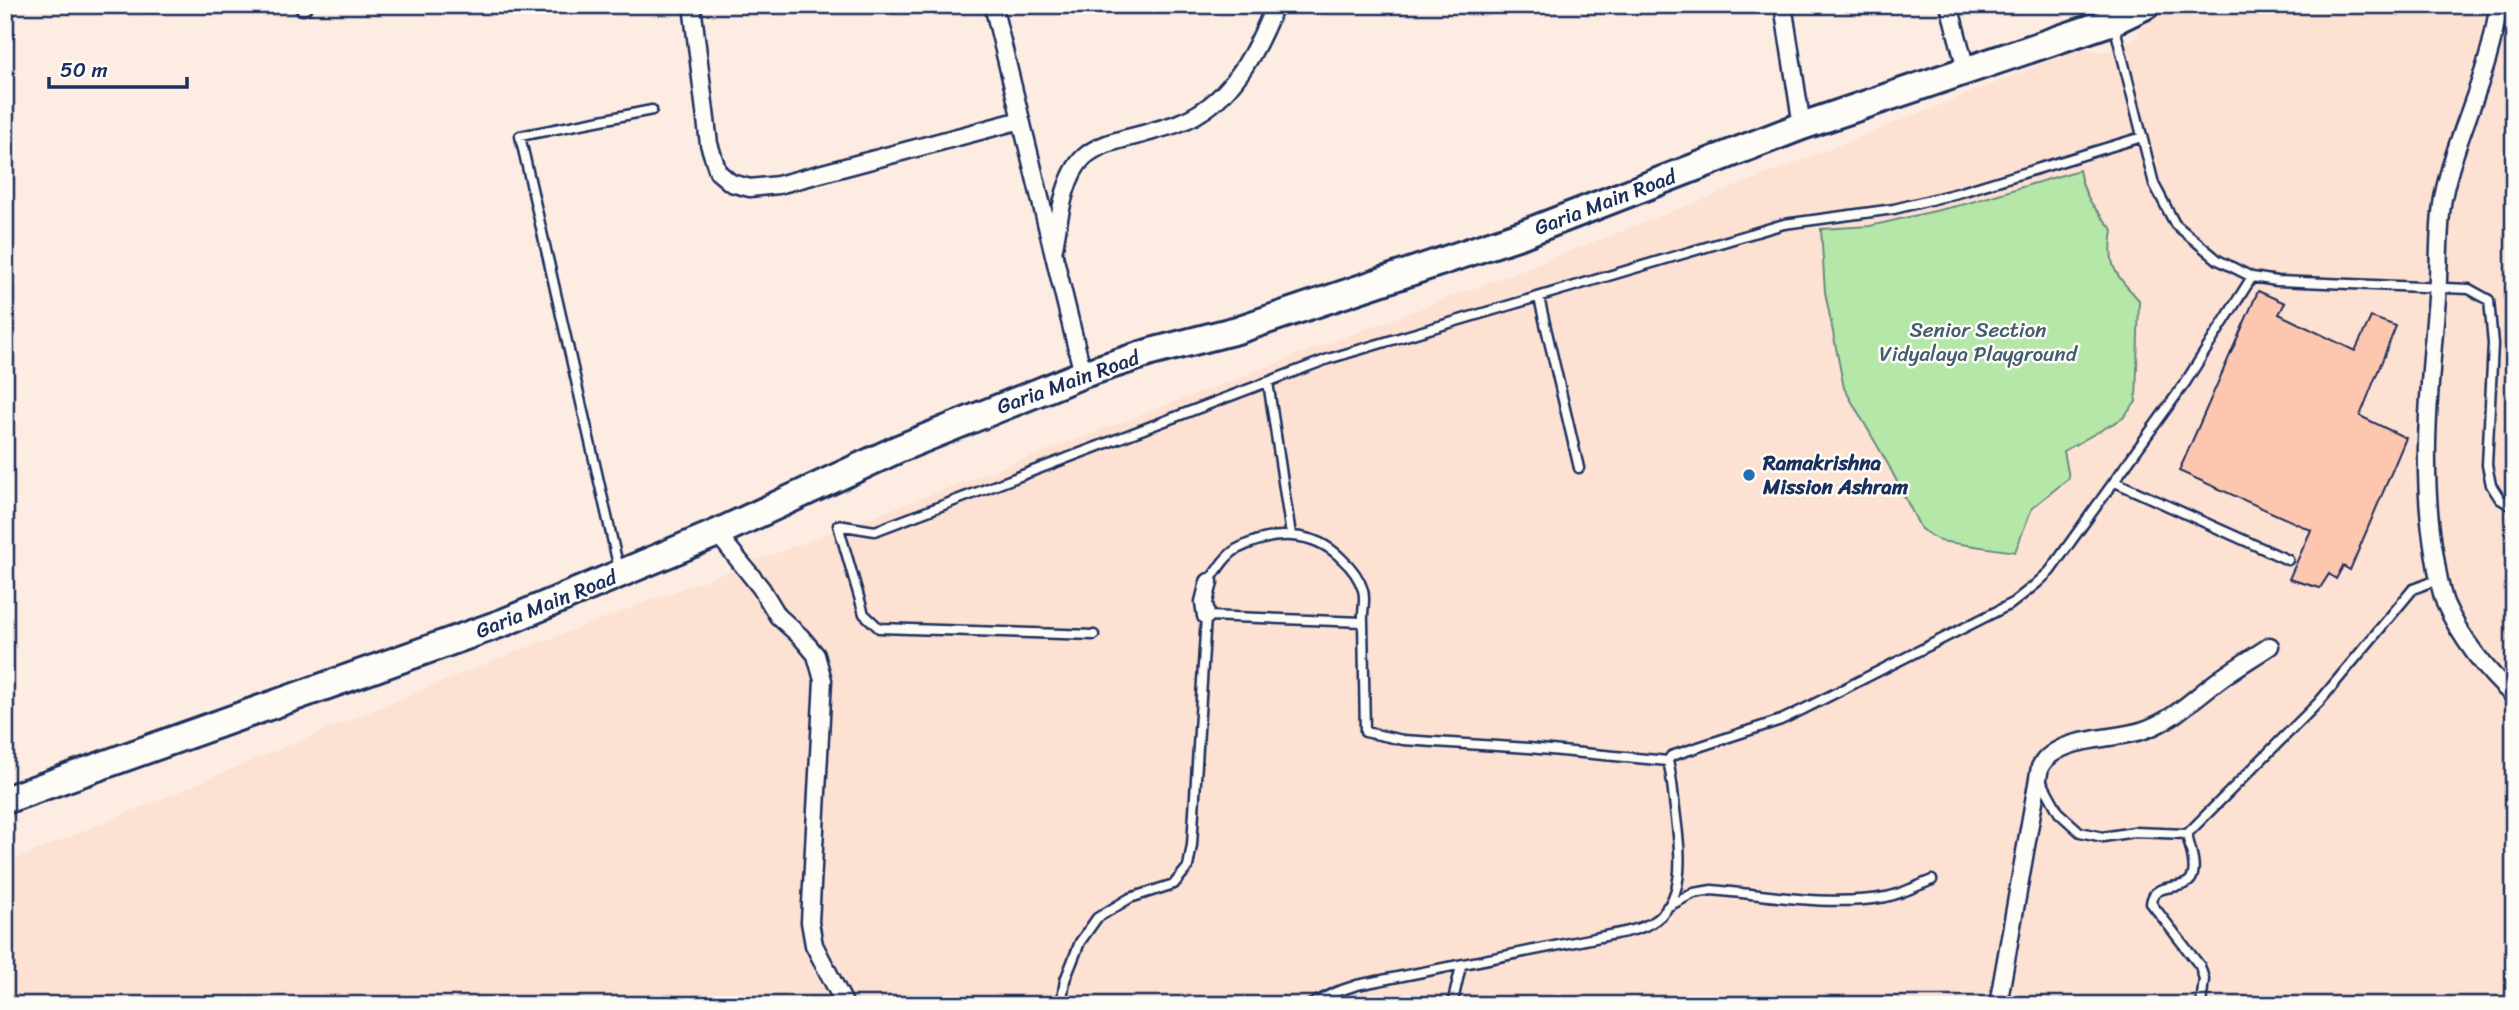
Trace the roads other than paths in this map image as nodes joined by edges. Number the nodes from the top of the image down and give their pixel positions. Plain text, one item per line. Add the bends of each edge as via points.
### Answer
1 (692, 5) edge
2 (993, 5) edge
3 (1275, 5) edge
4 (1783, 5) edge
5 (1949, 5) edge
6 (2146, 5) edge
7 (2498, 5) edge
8 (2111, 13) edge
9 (1966, 69) junction
10 (652, 110) dead end
11 (1021, 120) junction
12 (1802, 126) junction
13 (2141, 137) junction
14 (1053, 257) junction
15 (2252, 277) junction
16 (2438, 287) junction
17 (1539, 298) junction
18 (1083, 374) junction
19 (1268, 382) junction
20 (1579, 468) dead end
21 (2115, 482) junction
22 (2514, 507) edge
23 (717, 533) junction
24 (1291, 535) junction
25 (2288, 560) dead end
26 (620, 575) junction
27 (2440, 579) junction
28 (1209, 582) joint
29 (1206, 616) junction
30 (1363, 622) junction
31 (1094, 635) dead end
32 (2270, 646) dead end
33 (2514, 696) edge
34 (1668, 761) junction
35 (2040, 778) junction
36 (5, 800) edge
37 (2187, 834) junction
38 (1932, 880) dead end
39 (1667, 907) junction
40 (1461, 966) junction
41 (845, 1005) edge
42 (1061, 1005) edge
43 (1309, 1005) edge
44 (1452, 1005) edge
45 (1998, 1005) edge
46 (2201, 1005) edge

1 - 11 street via 709,144 718,172 731,183 750,188 778,185
2 - 11 street
3 - 14 street via 1261,40 1213,103 1182,121 1101,147 1084,157 1062,205
4 - 12 street
5 - 9 street
6 - 8 main road, Garia Main Road
7 - 16 street via 2496,34 2443,200
8 - 9 main road, Garia Main Road
8 - 13 lane
9 - 12 main road, Garia Main Road
10 - 26 lane via 520,136
11 - 14 street
12 - 18 main road, Garia Main Road via 1523,234 1237,330
13 - 15 lane via 2154,184 2175,224 2218,260
13 - 17 lane via 1894,209 1784,224
14 - 18 street
15 - 16 lane
15 - 21 lane
16 - 22 lane via 2469,289 2489,300 2493,344 2487,465 2491,485
16 - 27 street via 2427,458 2429,523
17 - 19 lane via 1328,359
17 - 20 lane
18 - 23 main road, Garia Main Road via 898,449
19 - 24 lane
19 - 31 lane via 875,531 838,525 864,614 879,628
21 - 25 lane
21 - 34 lane via 2050,571 2011,604 1791,715 1675,753
23 - 26 main road, Garia Main Road
23 - 41 street via 778,616 816,655 823,680 810,922 814,945
24 - 28 lane via 1272,536 1236,550
24 - 30 lane via 1308,537 1335,552 1355,571 1365,600
26 - 36 main road, Garia Main Road via 505,622
27 - 33 street via 2445,602 2474,653
27 - 37 lane via 2413,589 2319,702
28 - 29 street
29 - 30 lane
29 - 42 lane via 1188,867 1174,884 1130,898 1097,918 1080,942
30 - 34 lane via 1365,732 1403,740
32 - 35 street via 2162,722 2143,731 2053,751 2040,767
34 - 39 lane via 1681,855 1678,884
35 - 37 lane via 2059,813 2080,832 2103,837 2134,832
35 - 45 street
37 - 46 lane via 2193,878 2187,884 2157,891 2151,903 2200,966 2204,979
38 - 39 lane via 1889,897 1820,900 1712,890 1694,893
39 - 40 lane via 1653,922 1636,930
40 - 43 lane via 1357,985
40 - 44 lane

